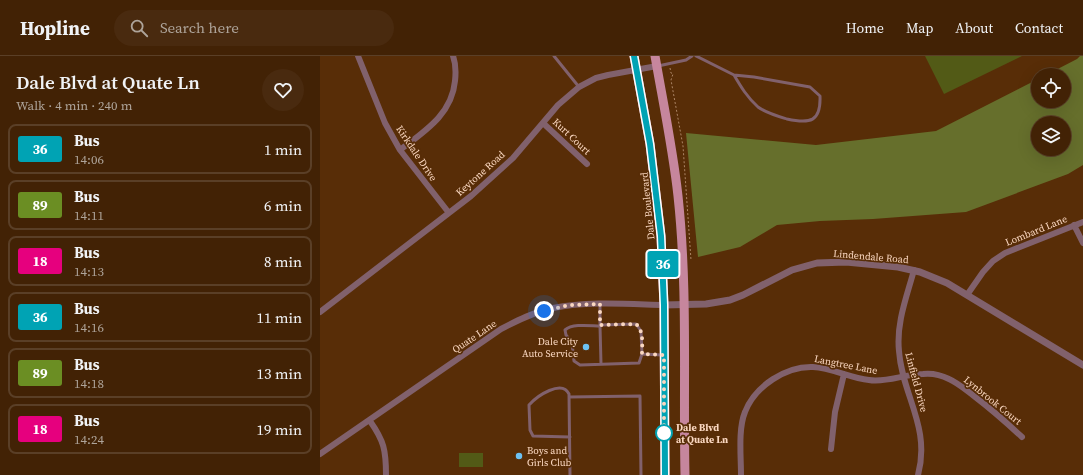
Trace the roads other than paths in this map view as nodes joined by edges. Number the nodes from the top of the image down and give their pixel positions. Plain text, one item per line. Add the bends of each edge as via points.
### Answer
1 (358, 56) edge
2 (453, 56) edge
3 (554, 56) edge
4 (634, 56) edge
5 (655, 56) edge
6 (692, 56) edge
7 (696, 56) edge
8 (657, 66) junction
9 (637, 70) junction
10 (734, 75) junction
11 (579, 87) junction
12 (544, 123) junction
13 (400, 150) junction
14 (587, 164) dead end
15 (450, 213) junction
16 (1083, 222) edge
17 (1074, 225) junction
18 (1083, 243) edge
19 (914, 270) junction
20 (967, 295) junction
21 (600, 304) junction
22 (684, 304) junction
23 (664, 305) junction
24 (320, 312) edge
25 (600, 325) junction
26 (642, 354) junction
27 (664, 355) junction
28 (600, 364) junction
29 (1083, 365) edge
30 (844, 374) junction
31 (904, 376) junction
32 (569, 397) junction
33 (370, 420) junction
34 (570, 437) junction
35 (1022, 437) dead end
36 (831, 449) dead end
37 (320, 454) edge
38 (386, 475) edge
39 (570, 475) edge
40 (641, 475) edge
41 (665, 475) edge
42 (685, 475) edge
43 (741, 475) edge
44 (919, 475) edge

1 - 13 street, Kirkdale Drive via 385,123
2 - 13 street via 456,75 450,102 437,120
3 - 11 lane
4 - 9 main road, Dale Boulevard
5 - 8 main road
6 - 8 lane via 686,60
7 - 10 lane
8 - 9 street, Keytone Road
8 - 22 main road via 678,197
9 - 11 street, Keytone Road via 608,74
9 - 23 main road, Dale Boulevard via 656,188 662,243
10 - 10 lane via 744,93 766,111 796,121 807,122 817,116 820,96 810,87
11 - 12 street, Keytone Road via 558,105
12 - 14 street, Kurt Court
12 - 15 street, Keytone Road via 493,177
13 - 15 street, Kirkdale Drive
15 - 24 street, Keytone Road
16 - 17 street, Lombard Lane
17 - 18 street
17 - 20 street, Lombard Lane via 1005,253 983,272
19 - 20 street, Lindendale Road via 934,276
19 - 22 street, Lindendale Road via 846,262 817,263 792,270 730,300
19 - 31 street, Linfield Drive via 899,331 899,351
20 - 29 street, Lindendale Road
21 - 23 street, Quate Lane
21 - 25 lane
21 - 33 street, Quate Lane via 552,308 519,319
22 - 23 street, Lindendale Road
22 - 42 main road
23 - 27 main road, Dale Boulevard
25 - 26 lane via 636,324 641,331
25 - 28 lane
25 - 28 lane via 574,326 565,330 572,343 574,361 580,365
26 - 27 lane
26 - 28 lane via 639,363
27 - 41 main road, Dale Boulevard
30 - 31 street, Langtree Lane via 878,381
30 - 36 street via 835,412
30 - 43 street, Langtree Lane via 823,368 800,368 784,373 766,385 745,412
31 - 35 street, Lynbrook Court via 938,375 956,382
31 - 44 street, Linfield Drive via 922,439
32 - 34 lane
32 - 34 lane via 564,388 552,389 529,405 530,430 533,436
32 - 40 lane via 640,396
33 - 37 street, Quate Lane
33 - 38 street via 385,447
34 - 39 lane

